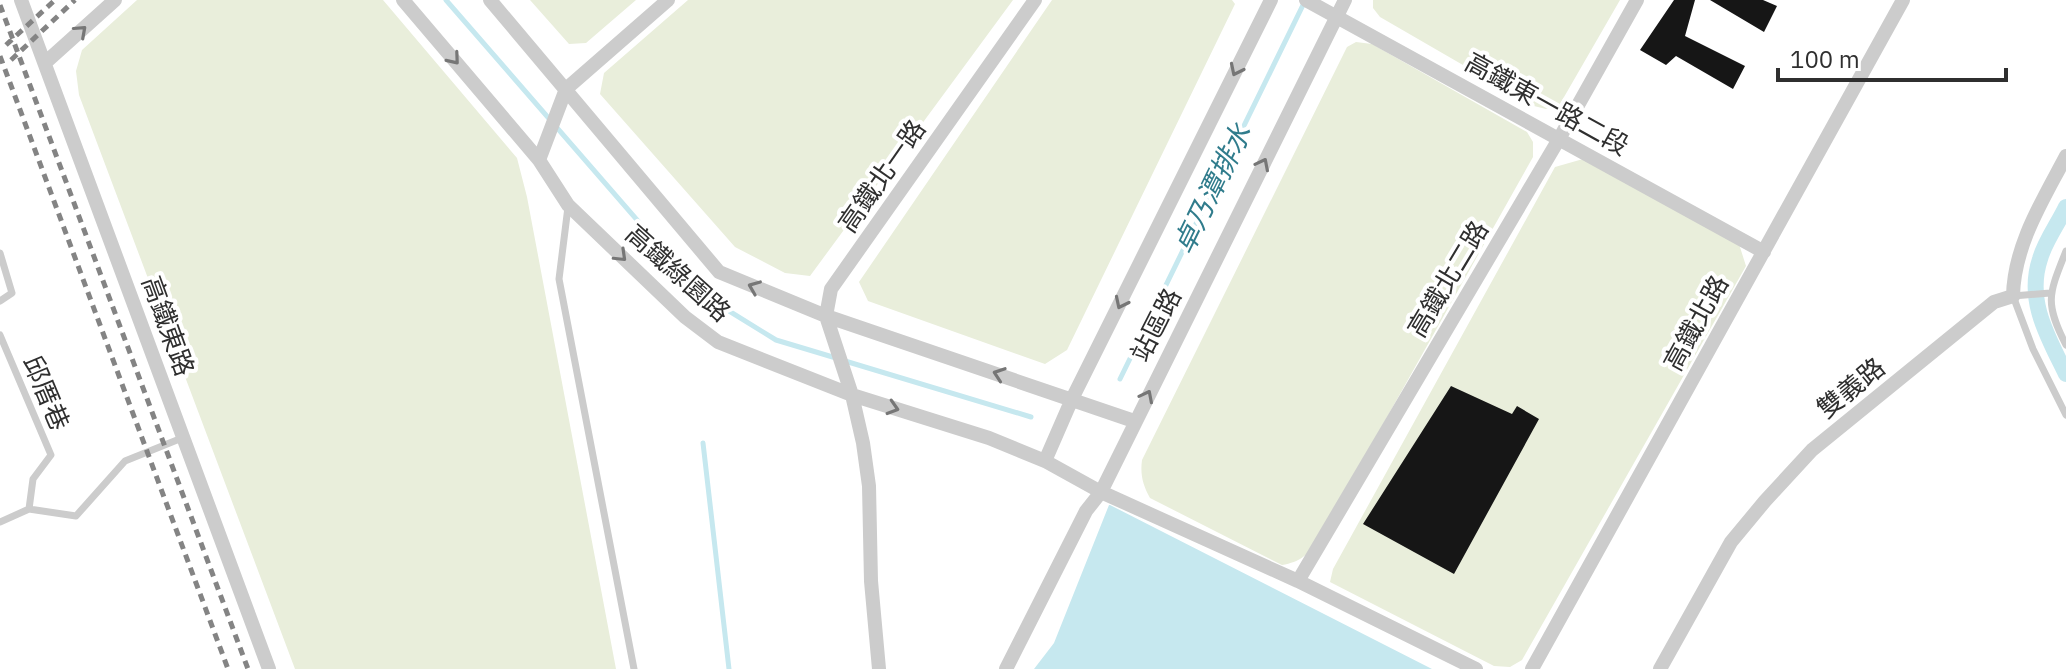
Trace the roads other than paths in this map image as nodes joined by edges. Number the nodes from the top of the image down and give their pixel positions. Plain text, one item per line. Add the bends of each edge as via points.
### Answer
1 (21, 0) edge
2 (115, 0) edge
3 (403, 0) edge
4 (490, 0) edge
5 (668, 0) edge
6 (1035, 0) edge
7 (1271, 0) edge
8 (1306, 0) edge
9 (1345, 0) edge
10 (1637, 0) edge
11 (1903, 0) edge
12 (1337, 15) junction
13 (46, 62) junction
14 (566, 89) junction
15 (1559, 139) junction
16 (2066, 156) edge
17 (539, 160) junction
18 (568, 205) junction
19 (2066, 251) edge
20 (1764, 252) junction
21 (0, 253) edge
22 (2050, 293) junction
23 (2013, 296) junction
24 (0, 301) edge
25 (826, 316) junction
26 (0, 335) edge
27 (2066, 345) edge
28 (852, 395) junction
29 (1072, 399) junction
30 (2066, 415) edge
31 (1134, 421) junction
32 (182, 438) junction
33 (1045, 461) junction
34 (1101, 492) junction
35 (29, 509) junction
36 (0, 522) edge
37 (1298, 581) junction
38 (269, 669) edge
39 (634, 669) edge
40 (879, 669) edge
41 (1006, 669) edge
42 (1476, 669) edge
43 (1532, 669) edge
44 (1660, 669) edge

1 - 13 street, 高鐵東路
13 -> 2 street
3 -> 17 street, 高鐵綠園路
4 - 14 street, 高鐵綠園路
5 - 14 street
6 - 25 street, 高鐵北一路 via 831,289
7 -> 29 street, 站區路
8 - 12 street, 高鐵東一路二段
9 - 12 street, 站區路
10 - 15 street, 高鐵北二路
11 - 20 street, 高鐵北路
12 - 15 street, 高鐵東一路二段
31 -> 12 street, 站區路
13 - 32 street, 高鐵東路
14 - 17 street
25 -> 14 street, 高鐵綠園路 via 719,272
15 - 20 street, 高鐵東一路二段
15 - 37 street, 高鐵北二路
16 - 23 street via 2024,238
17 - 18 street, 高鐵綠園路
18 -> 28 street, 高鐵綠園路 via 718,342
18 - 39 lane via 559,279
19 - 22 lane
20 - 43 street, 高鐵北路
21 - 24 lane via 12,293
22 - 23 lane
22 - 27 lane via 2054,321
23 - 30 lane
23 - 44 street, 雙義路 via 1994,302 1812,450 1731,542
25 - 28 street
29 -> 25 street, 高鐵綠園路
26 - 35 lane, 邱厝巷 via 51,455 33,479
28 -> 33 street, 高鐵綠園路
28 - 40 street via 869,486
29 - 31 street, 高鐵綠園路
29 - 33 street, 站區路
31 - 34 street, 站區路
32 - 35 lane via 125,461 76,516
32 - 38 street, 高鐵東路
33 - 34 street, 高鐵綠園路
34 - 37 street, 高鐵綠園路
34 - 41 street, 站區路 via 1086,511
35 - 36 lane
37 - 42 street, 高鐵綠園路

